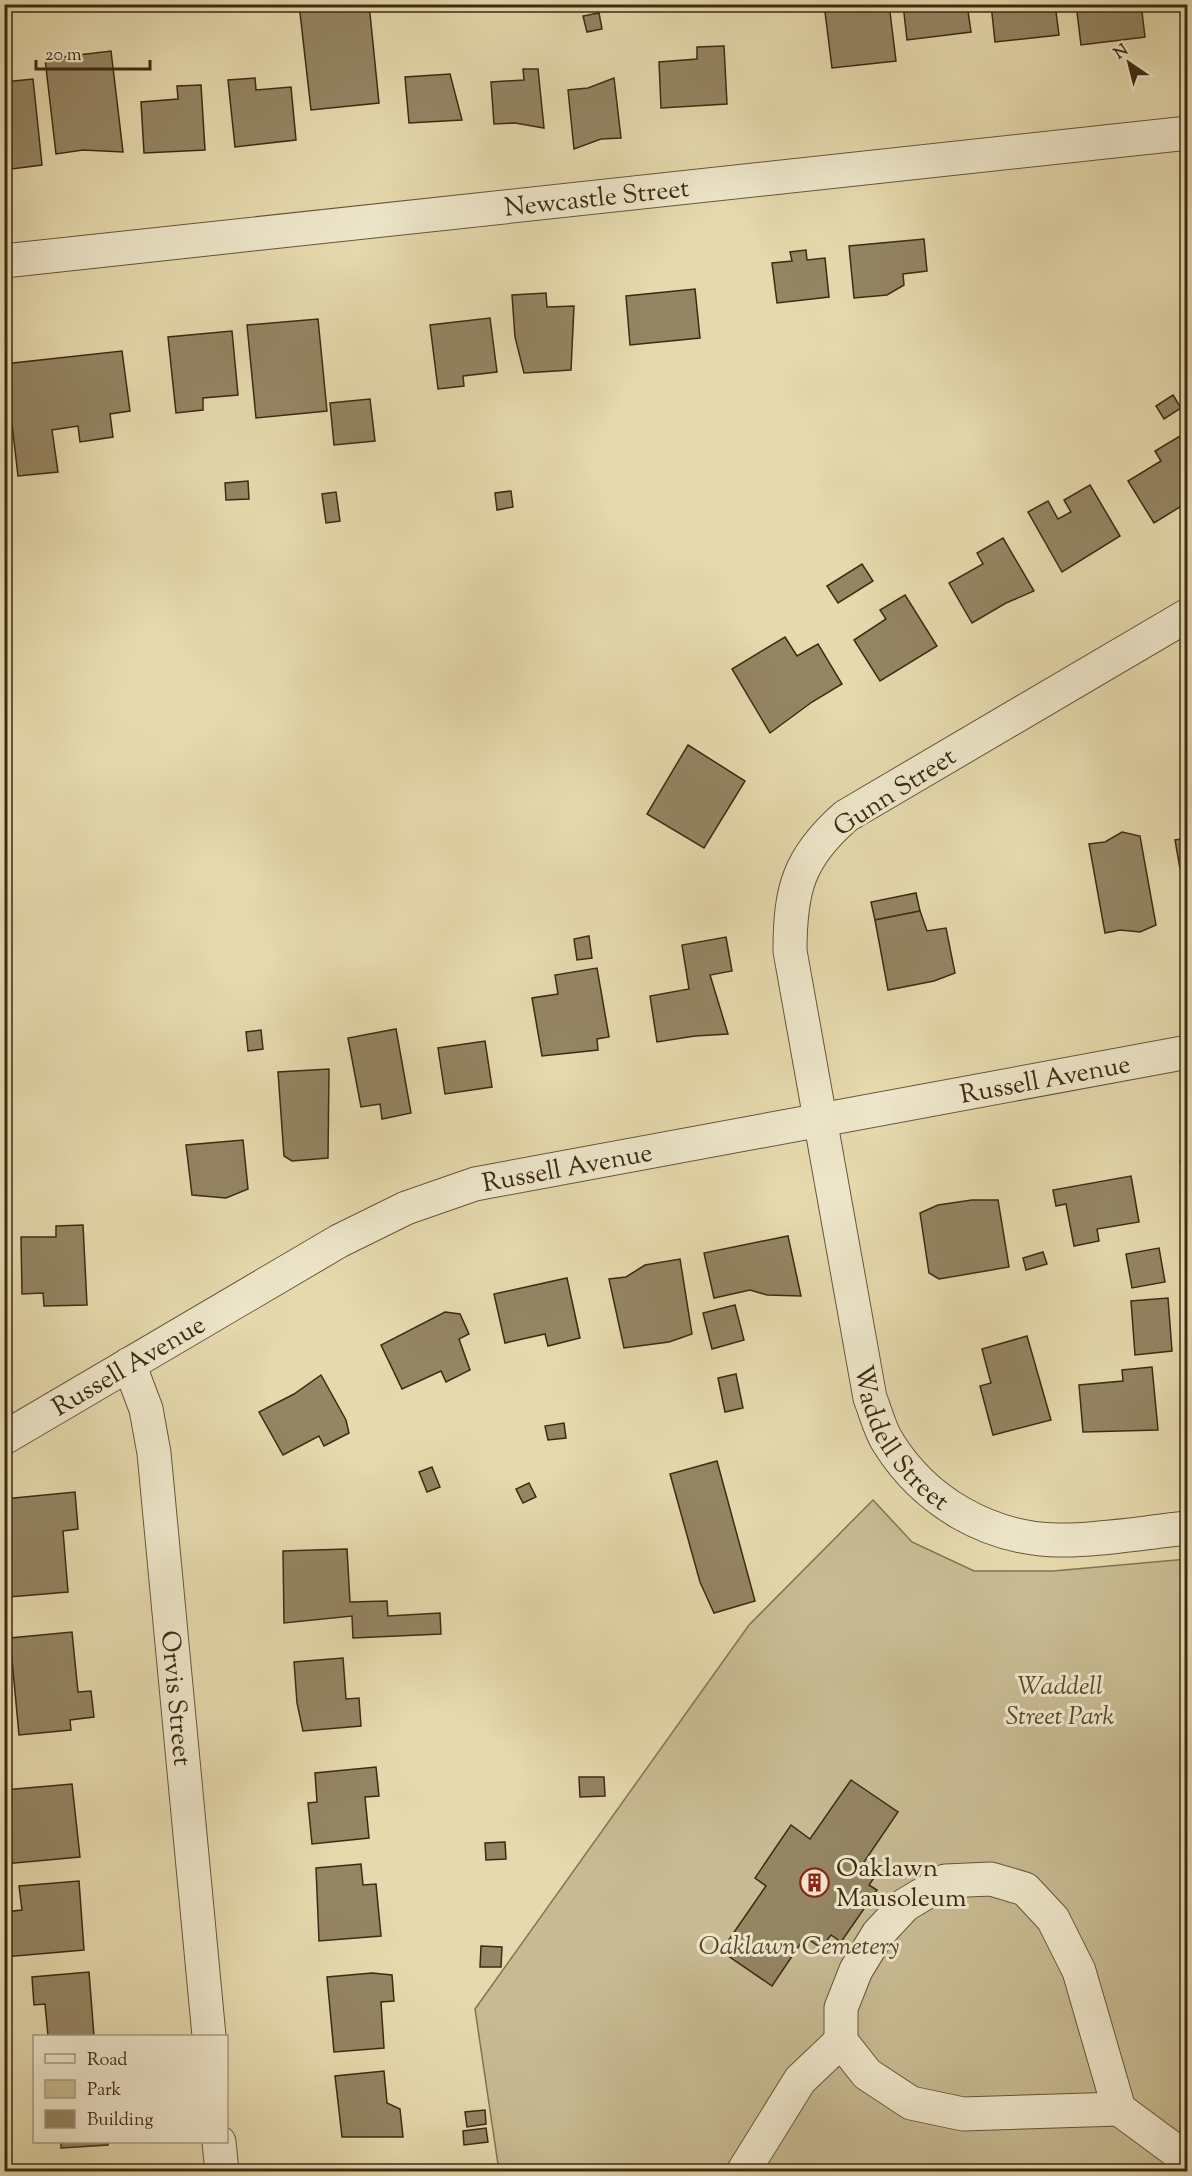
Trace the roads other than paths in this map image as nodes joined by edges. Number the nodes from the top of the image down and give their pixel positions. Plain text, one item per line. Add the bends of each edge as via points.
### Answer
1 (1188, 133) edge
2 (4, 261) edge
3 (1188, 615) edge
4 (1188, 1052) edge
5 (819, 1120) junction
6 (129, 1364) junction
7 (4, 1438) edge
8 (1188, 1528) edge
9 (209, 2035) edge
10 (841, 2041) junction
11 (1119, 2109) junction
12 (219, 2143) edge
13 (1188, 2160) edge
14 (222, 2172) edge
15 (743, 2172) edge

1 - 2 street, Newcastle Street
3 - 5 street, Gunn Street via 846,816 815,847 795,886 790,908 790,951
4 - 5 street, Russell Avenue
5 - 6 street, Russell Avenue via 475,1184 406,1208 339,1241
5 - 8 street, Waddell Street via 870,1398 888,1443 917,1482 957,1512 1005,1532 1056,1540
6 - 7 street, Russell Avenue
6 - 9 street, Orvis Street via 146,1409 154,1453
10 - 11 street via 867,2073 911,2103 963,2114
10 - 11 street via 841,2007 856,1971 884,1927 905,1905 945,1881 991,1879 1025,1889 1053,1919 1080,1971
10 - 15 street via 800,2080
11 - 13 street
12 - 14 street

